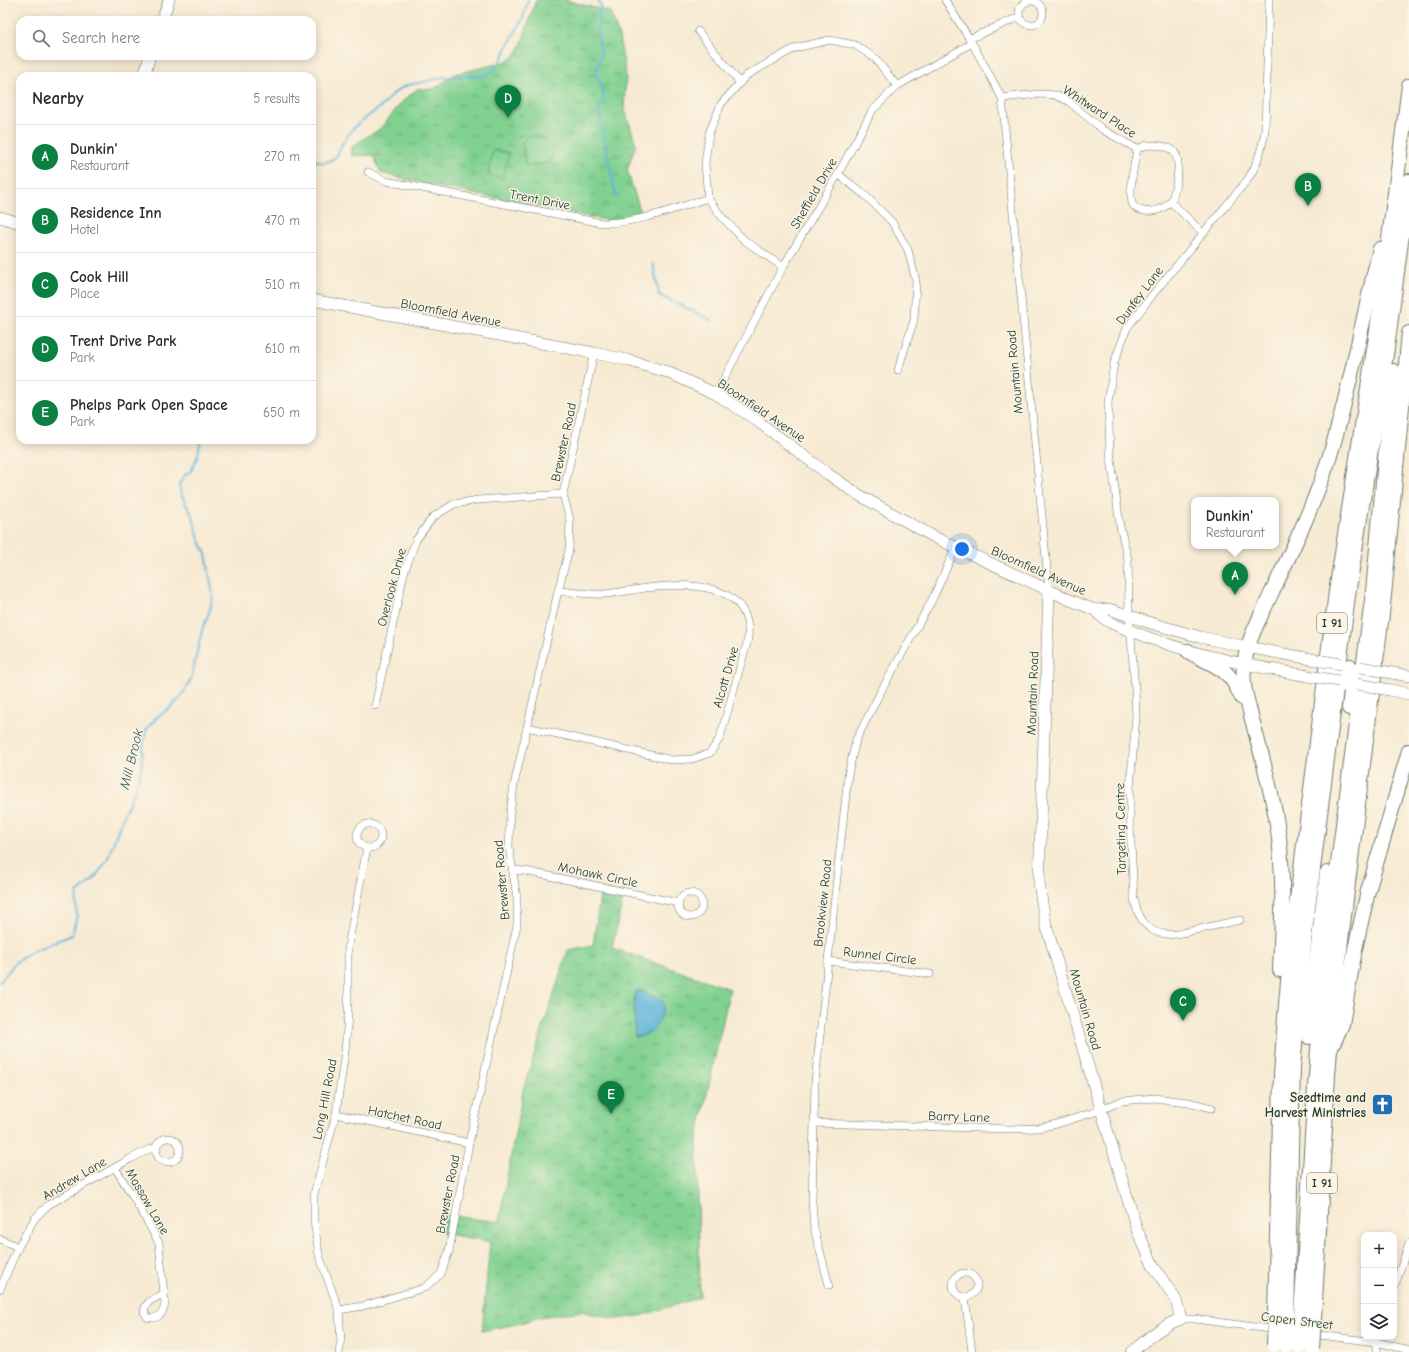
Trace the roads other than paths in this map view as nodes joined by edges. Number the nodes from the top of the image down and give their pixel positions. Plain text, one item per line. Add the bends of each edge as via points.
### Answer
1 (169, 0) edge
2 (945, 0) edge
3 (1269, 0) edge
4 (163, 16) edge
5 (1020, 17) dead end
6 (698, 31) dead end
7 (971, 41) junction
8 (149, 60) edge
9 (145, 72) edge
10 (740, 83) junction
11 (897, 86) junction
12 (1409, 86) edge
13 (1002, 98) junction
14 (1137, 149) junction
15 (368, 172) dead end
16 (838, 174) junction
17 (1409, 181) edge
18 (708, 198) junction
19 (1171, 202) junction
20 (0, 217) edge
21 (1392, 221) junction
22 (16, 222) edge
23 (1203, 233) junction
24 (1409, 235) edge
25 (783, 267) junction
26 (316, 301) edge
27 (1409, 333) edge
28 (594, 353) junction
29 (898, 370) dead end
30 (716, 394) junction
31 (563, 494) junction
32 (956, 547) junction
33 (1050, 590) junction
34 (558, 591) junction
35 (1095, 610) junction
36 (1130, 616) junction
37 (1131, 631) junction
38 (1192, 635) junction
39 (1247, 647) junction
40 (1188, 651) junction
41 (1243, 664) junction
42 (1351, 666) junction
43 (1409, 676) edge
44 (1348, 683) junction
45 (1409, 694) edge
46 (1248, 705) junction
47 (375, 706) dead end
48 (527, 727) junction
49 (1409, 751) edge
50 (367, 848) dead end
51 (513, 870) junction
52 (679, 903) dead end
53 (1240, 920) dead end
54 (828, 961) junction
55 (930, 974) dead end
56 (1284, 1027) junction
57 (1330, 1048) junction
58 (1212, 1108) dead end
59 (1101, 1110) junction
60 (336, 1114) junction
61 (814, 1124) junction
62 (469, 1143) junction
63 (156, 1148) dead end
64 (115, 1168) junction
65 (1290, 1190) junction
66 (1308, 1212) junction
67 (0, 1239) edge
68 (1409, 1243) edge
69 (18, 1247) junction
70 (1397, 1279) edge
71 (829, 1285) dead end
72 (0, 1289) edge
73 (163, 1294) dead end
74 (965, 1297) dead end
75 (339, 1310) junction
76 (1281, 1314) junction
77 (1308, 1317) junction
78 (1181, 1319) junction
79 (1361, 1337) edge
80 (1377, 1340) edge
81 (1380, 1340) edge
82 (1293, 1349) edge
83 (1409, 1350) edge
84 (339, 1352) edge
85 (972, 1352) edge
86 (1132, 1352) edge
87 (1377, 1352) edge

1 - 4 main road
2 - 7 street, Mountain Road
3 - 23 street, Dunfey Lane via 1265,131 1260,156 1248,180
5 - 7 street, Sheffield Drive
6 - 10 street
7 - 11 street, Sheffield Drive
7 - 13 street, Mountain Road
8 - 9 main road
10 - 11 street via 747,75 795,48 830,40 855,45 875,58
10 - 18 street via 721,104 709,133 705,164
11 - 16 street, Sheffield Drive via 872,111
12 - 21 highway, I 91
13 - 14 street, Whitward Place via 1040,94 1055,96 1068,101 1103,130
13 - 33 street, Mountain Road
14 - 19 street, Whitward Place via 1147,145 1166,146 1174,151 1179,161
14 - 19 street, Whitward Place via 1131,194 1134,205 1140,210 1153,212
15 - 18 street, Trent Drive via 386,181 602,223 641,220
16 - 25 street, Sheffield Drive
16 - 29 street via 866,196 892,222 908,250 916,281 914,320
17 - 65 highway via 1386,355 1349,588 1306,923 1294,1054
18 - 25 street via 744,240
19 - 23 street
20 - 22 main road
21 - 39 highway via 1380,249 1346,396 1325,469 1302,529
21 - 56 highway, I 91 via 1335,600 1294,916
23 - 36 street, Dunfey Lane via 1127,328 1114,363 1108,402 1110,451 1120,526 1128,560
24 - 66 highway via 1393,368 1373,592 1325,973
25 - 30 street, Sheffield Drive
26 - 28 main road, Bloomfield Avenue
27 - 57 highway, I 91 via 1383,606 1342,927
28 - 30 main road, Bloomfield Avenue via 667,372
28 - 31 street, Brewster Road
30 - 32 main road, Bloomfield Avenue via 859,494 913,526
31 - 34 street, Brewster Road via 570,520 569,550
31 - 47 street, Overlook Drive via 454,504 433,517 416,540 404,573
32 - 33 main road, Bloomfield Avenue
32 - 54 street, Brookview Road via 932,600 856,740 848,776
33 - 35 main road, Bloomfield Avenue
33 - 59 main road, Mountain Road via 1039,882 1046,925
34 - 48 street, Brewster Road
34 - 48 street, Alcott Drive via 593,595 657,586 693,585 717,590 734,599 744,614 748,628 747,643 720,738 710,753 692,759 672,760
35 - 36 main road, Bloomfield Avenue via 1109,609
35 - 37 main road, Bloomfield Avenue via 1103,619
36 - 37 street, Dunfey Lane
36 - 38 main road, Bloomfield Avenue
37 - 40 main road, Bloomfield Avenue
37 - 53 street, Targeting Centre via 1136,704 1130,825 1136,909 1140,919 1153,932 1168,935
38 - 39 main road, Bloomfield Avenue
38 - 40 main road
39 - 41 highway
39 - 42 main road, Bloomfield Avenue, bridge
40 - 41 main road, Bloomfield Avenue
40 - 46 highway via 1225,672
41 - 44 main road, Bloomfield Avenue, bridge
41 - 46 highway via 1243,684
42 - 43 main road, Bloomfield Avenue, bridge
42 - 44 highway
44 - 45 main road, Bloomfield Avenue, bridge
44 - 65 highway via 1342,693 1302,1020
44 - 66 highway via 1351,696 1312,996 1307,1095
46 - 56 highway via 1271,792 1280,845 1282,916 1278,1003
48 - 51 street, Brewster Road via 510,813 509,846
49 - 57 highway via 1364,904 1342,1024
50 - 60 street, Long Hill Road via 348,946 348,1015
51 - 52 street, Mohawk Circle
51 - 62 street, Brewster Road via 517,925
54 - 55 street, Runnel Circle
54 - 61 street, Brookview Road via 815,1082
56 - 76 highway, I 91 via 1280,1115
57 - 77 highway, I 91
58 - 59 street, Barry Lane via 1154,1098 1121,1101
59 - 61 street, Barry Lane via 1038,1128
59 - 78 main road, Mountain Road via 1137,1230 1154,1267 1176,1300
60 - 62 street, Hatchet Road
60 - 75 street, Long Hill Road via 314,1194 314,1221 319,1255
61 - 71 street, Brookview Road via 814,1228
62 - 75 street, Brewster Road via 449,1251 441,1274 424,1288 363,1306
63 - 64 street, Andrew Lane
64 - 69 street, Andrew Lane via 48,1205 35,1218
64 - 73 street, Massow Lane via 159,1243
65 - 76 highway
66 - 77 highway
67 - 69 street
68 - 70 street
69 - 72 street, Andrew Lane
74 - 85 street
75 - 84 street, Long Hill Road
76 - 82 highway, I 91, bridge
77 - 82 highway, I 91, bridge
78 - 79 street, Capen Street
78 - 86 main road via 1163,1327
80 - 87 street
81 - 83 street, Capen Street

